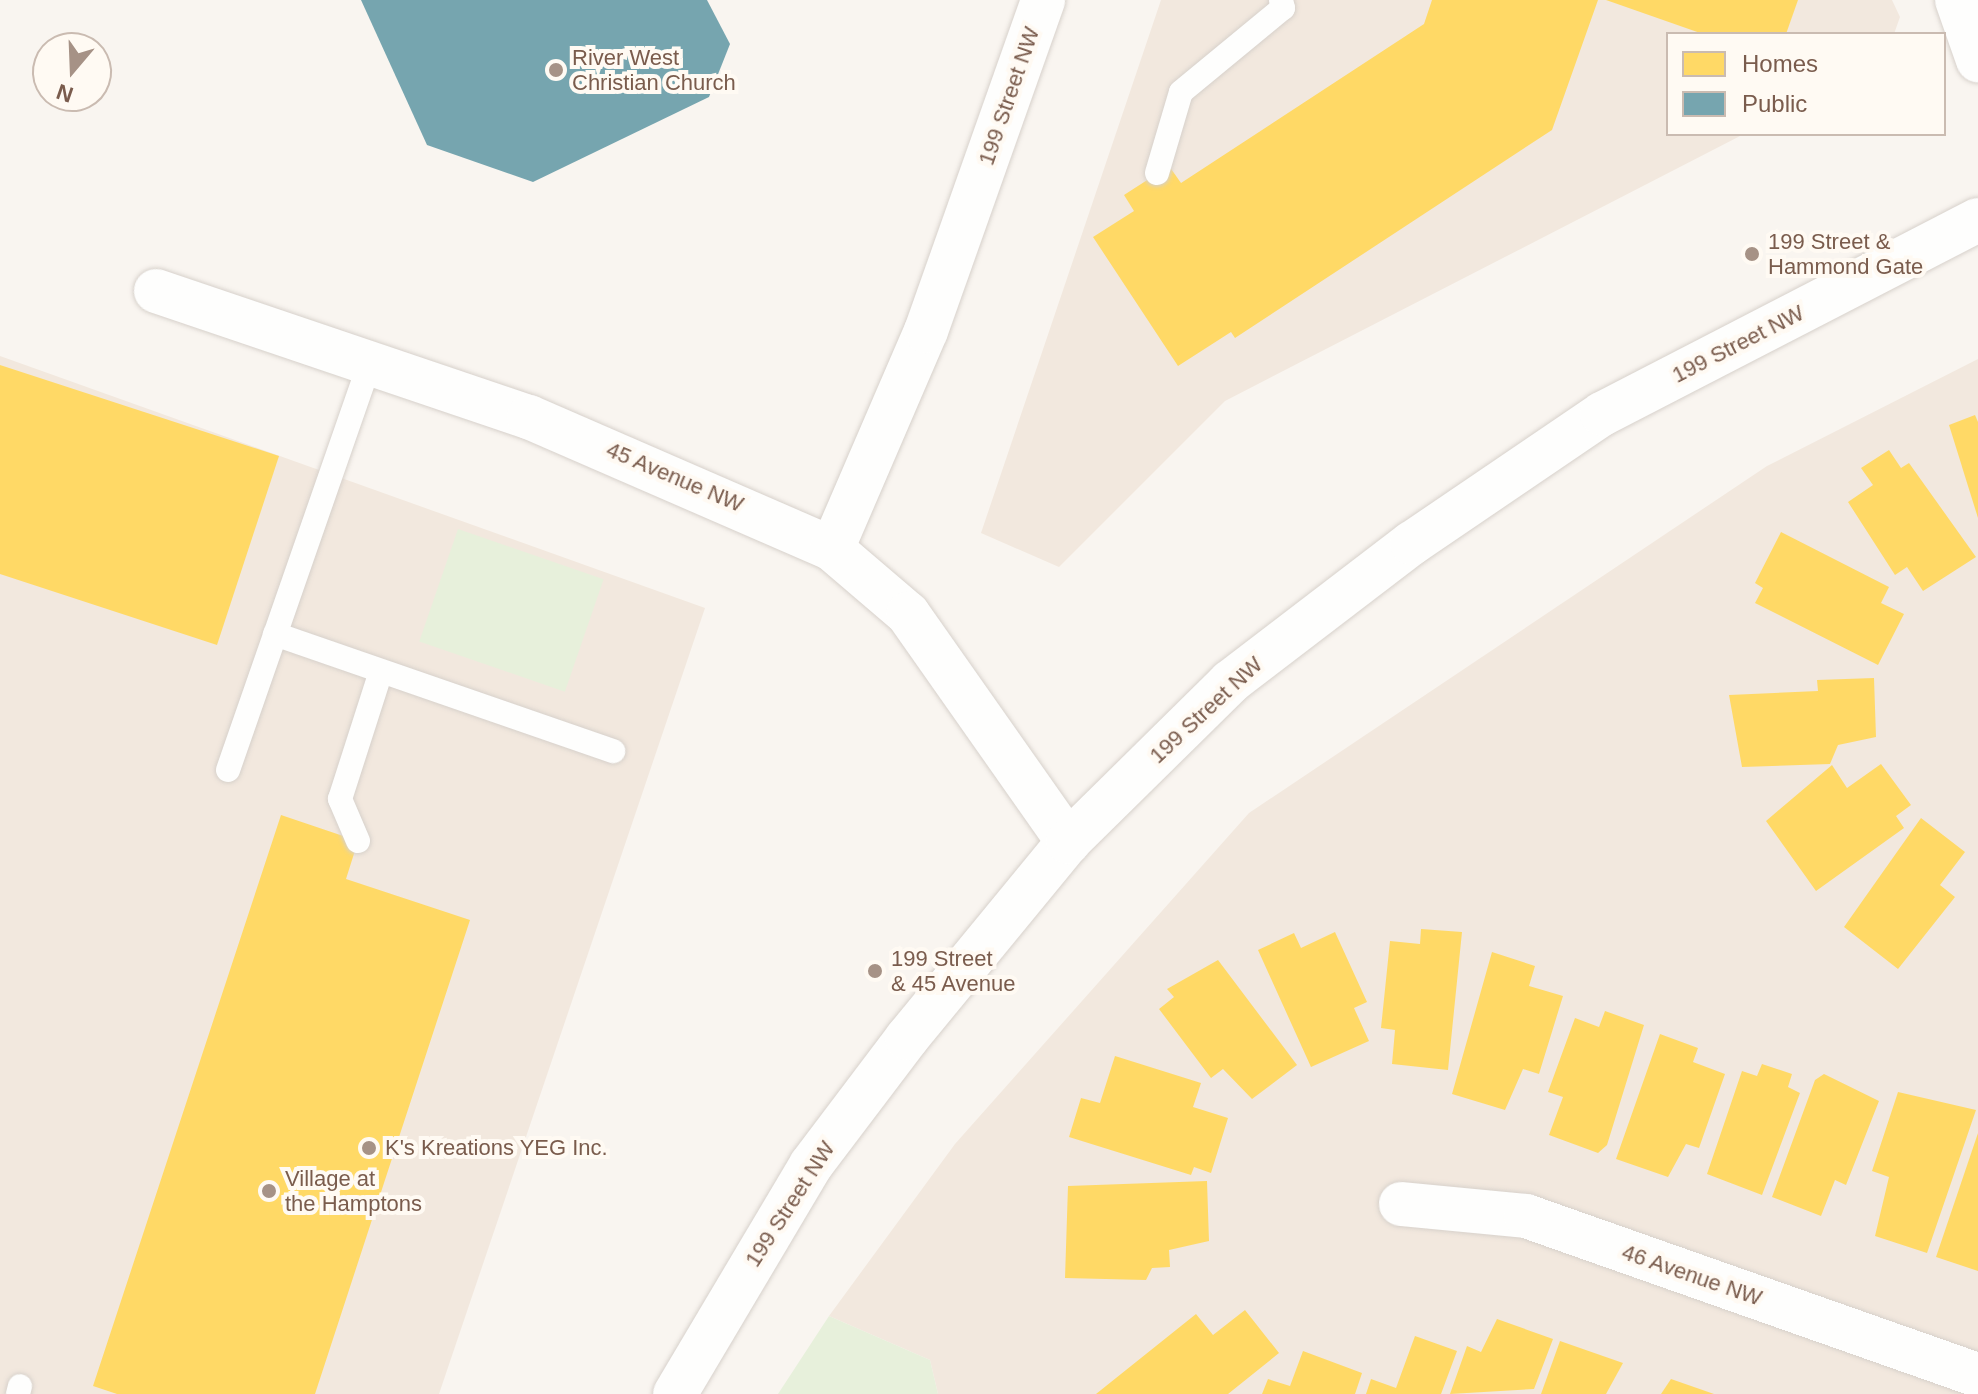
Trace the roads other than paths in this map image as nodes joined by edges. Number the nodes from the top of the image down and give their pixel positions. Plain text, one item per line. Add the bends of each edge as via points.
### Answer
1 (1043, 0) edge
2 (1957, 0) edge
3 (1286, 3) edge
4 (1978, 60) edge
5 (1157, 173) dead end
6 (1978, 220) edge
7 (156, 291) dead end
8 (370, 363) junction
9 (832, 549) junction
10 (275, 634) junction
11 (381, 671) junction
12 (613, 751) dead end
13 (228, 770) dead end
14 (358, 841) dead end
15 (1068, 842) junction
16 (1401, 1204) dead end
17 (1978, 1375) edge
18 (675, 1394) edge

1 - 9 street, 199 Street NW via 926,331
2 - 4 street
3 - 5 lane via 1181,92
6 - 15 street, 199 Street NW via 1602,414 1412,543 1230,682
7 - 8 street, 45 Avenue NW
8 - 9 street, 45 Avenue NW via 637,460
8 - 10 lane
9 - 15 street, 45 Avenue NW via 908,614
10 - 11 lane
10 - 13 lane
11 - 12 lane
11 - 14 lane via 340,799
15 - 18 street, 199 Street NW via 811,1165
16 - 17 street, 46 Avenue NW via 1526,1216

